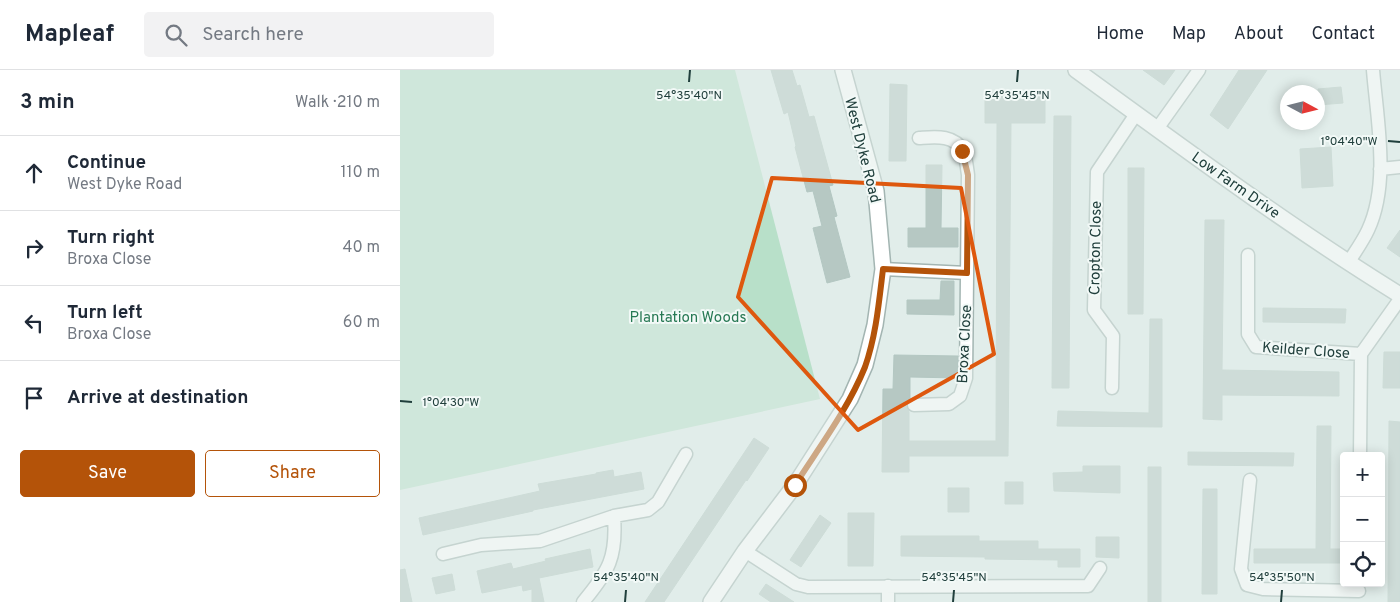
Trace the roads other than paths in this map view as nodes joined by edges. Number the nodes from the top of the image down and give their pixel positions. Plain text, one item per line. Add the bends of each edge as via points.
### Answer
1 (843, 70) edge
2 (1076, 70) edge
3 (1199, 70) edge
4 (1373, 70) edge
5 (1136, 114) junction
6 (1157, 129) junction
7 (918, 138) dead end
8 (1400, 168) edge
9 (1380, 169) junction
10 (1248, 255) dead end
11 (1348, 263) junction
12 (883, 269) junction
13 (967, 273) junction
14 (1400, 295) edge
15 (1400, 299) edge
16 (1361, 354) junction
17 (1112, 388) dead end
18 (914, 405) dead end
19 (1360, 452) edge
20 (686, 454) dead end
21 (1250, 480) dead end
22 (614, 516) junction
23 (744, 551) junction
24 (443, 554) dead end
25 (1100, 568) dead end
26 (888, 586) junction
27 (1359, 592) edge
28 (583, 602) edge
29 (711, 602) edge
30 (888, 602) edge

1 - 12 street, West Dyke Road via 876,190
2 - 5 street, Low Farm Drive
3 - 6 street
4 - 9 street
5 - 6 street, Low Farm Drive
5 - 17 street, Cropton Close via 1096,172 1094,310 1113,336
6 - 11 street, Low Farm Drive
7 - 13 street, Broxa Close via 951,139 962,151 968,175
8 - 9 street
9 - 11 street via 1378,199 1368,230
10 - 16 street, Keilder Close via 1248,334 1256,347
11 - 14 street, Low Farm Drive
12 - 13 street
12 - 23 street, West Dyke Road via 874,333 850,399 795,485
13 - 18 street, Broxa Close via 966,378 960,396 949,404
15 - 16 street, Keilder Close
16 - 19 street, Keilder Close
20 - 22 street via 658,502 648,510
21 - 27 street via 1241,569 1247,584 1263,589
22 - 24 street via 540,541 481,545
22 - 28 street via 612,557 602,579
23 - 26 street via 796,584
23 - 29 street, West Dyke Road
25 - 26 street via 1088,586
26 - 30 street

